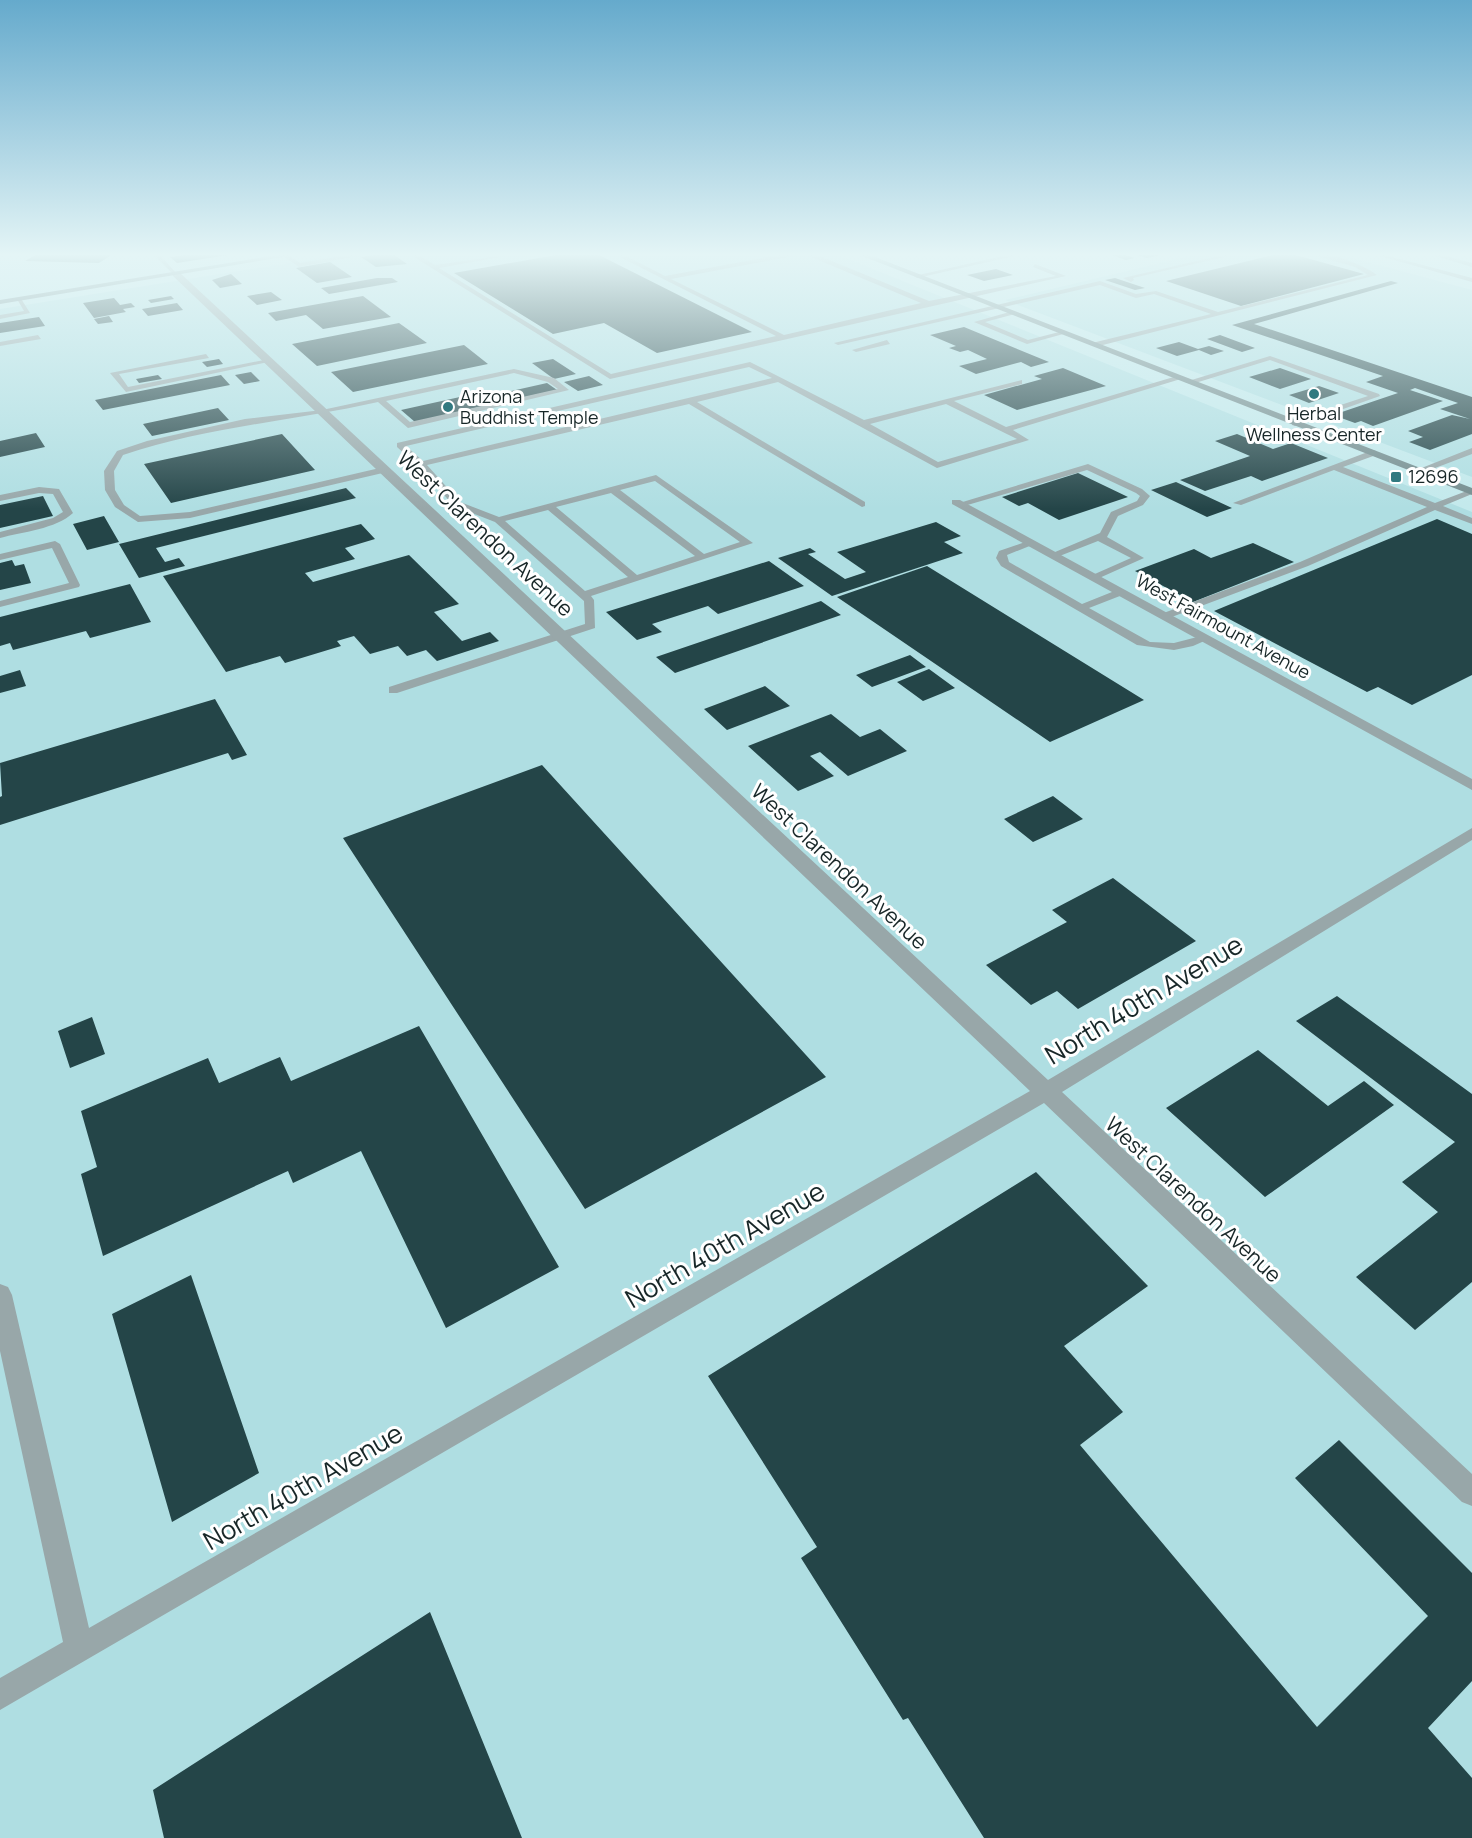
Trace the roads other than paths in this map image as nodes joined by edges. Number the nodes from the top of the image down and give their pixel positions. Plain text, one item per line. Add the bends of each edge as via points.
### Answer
1 (34, 338) edge
2 (243, 338) edge
3 (548, 338) edge
4 (780, 338) edge
5 (861, 338) edge
6 (1017, 338) edge
7 (1044, 338) edge
8 (1076, 338) edge
9 (1124, 338) edge
10 (893, 340) dead end
11 (838, 343) dead end
12 (0, 344) edge
13 (1095, 345) junction
14 (856, 350) dead end
15 (206, 356) dead end
16 (269, 362) junction
17 (779, 379) junction
18 (1184, 380) junction
19 (1019, 382) dead end
20 (380, 400) junction
21 (690, 401) junction
22 (947, 401) junction
23 (322, 412) junction
24 (862, 423) junction
25 (1295, 423) junction
26 (1005, 430) junction
27 (1472, 451) edge
28 (1373, 453) junction
29 (421, 464) junction
30 (1334, 467) junction
31 (384, 470) junction
32 (1419, 471) junction
33 (612, 489) junction
34 (1471, 491) edge
35 (0, 498) edge
36 (958, 503) joint
37 (1238, 503) dead end
38 (862, 504) dead end
39 (549, 506) junction
40 (1437, 507) junction
41 (498, 520) junction
42 (1472, 521) edge
43 (0, 535) edge
44 (1099, 537) junction
45 (1032, 543) junction
46 (1053, 555) junction
47 (0, 557) edge
48 (702, 557) junction
49 (1093, 577) junction
50 (635, 578) junction
51 (1120, 592) junction
52 (583, 595) junction
53 (0, 604) edge
54 (1081, 608) junction
55 (1165, 616) junction
56 (560, 636) junction
57 (1205, 638) junction
58 (393, 690) dead end
59 (1472, 785) edge
60 (1472, 833) edge
61 (1045, 1093) junction
62 (0, 1295) edge
63 (1472, 1492) edge
64 (79, 1648) junction
65 (0, 1695) edge

1 - 12 lane
2 - 16 street, West Clarendon Avenue
3 - 4 lane via 610,377
5 - 11 lane
6 - 7 lane via 1028,342
8 - 13 main road
9 - 13 lane
10 - 14 lane
13 - 18 main road
15 - 16 lane via 114,373 126,390
16 - 23 street, West Clarendon Avenue
17 - 21 lane
17 - 24 lane
17 - 29 lane via 750,364 400,445
18 - 25 main road
18 - 25 lane via 1270,358 1376,396
18 - 26 lane
19 - 22 lane
20 - 20 lane via 514,372 550,380 565,390 408,425
20 - 23 lane
21 - 29 lane
21 - 38 lane
22 - 24 lane
22 - 26 lane
23 - 31 street, West Clarendon Avenue
23 - 31 lane via 245,422 120,453 108,471 110,490 120,507 138,519 190,515
24 - 26 lane via 937,465 1025,440
25 - 28 main road
27 - 32 lane
28 - 30 lane
28 - 32 main road
29 - 41 lane via 457,504
30 - 37 lane
30 - 40 lane
31 - 56 street, West Clarendon Avenue
32 - 34 main road
33 - 39 lane
33 - 48 lane
33 - 48 lane via 656,478 748,543
34 - 40 lane
35 - 43 lane via 39,490 56,491 68,513
36 - 44 lane via 1088,467 1145,496 1140,503 1114,513 1104,536
36 - 45 street, West Fairmount Avenue
39 - 41 lane
39 - 50 lane
40 - 42 lane
40 - 55 lane via 1304,564
41 - 52 lane
44 - 46 lane
44 - 49 lane via 1139,558
45 - 46 street, West Fairmount Avenue
45 - 54 lane via 1003,553 1001,558
46 - 49 street, West Fairmount Avenue
47 - 53 lane via 55,544 75,585
48 - 50 lane
49 - 51 street, West Fairmount Avenue
50 - 52 lane
51 - 54 lane
51 - 55 street, West Fairmount Avenue
52 - 56 lane via 590,600 591,626
54 - 57 lane via 1141,643 1158,648 1176,649
55 - 57 street, West Fairmount Avenue
56 - 58 lane
56 - 61 street, West Clarendon Avenue
57 - 59 street, West Fairmount Avenue
60 - 61 street, North 40th Avenue
61 - 63 street, West Clarendon Avenue
61 - 64 street, North 40th Avenue
62 - 64 street
64 - 65 street, North 40th Avenue

